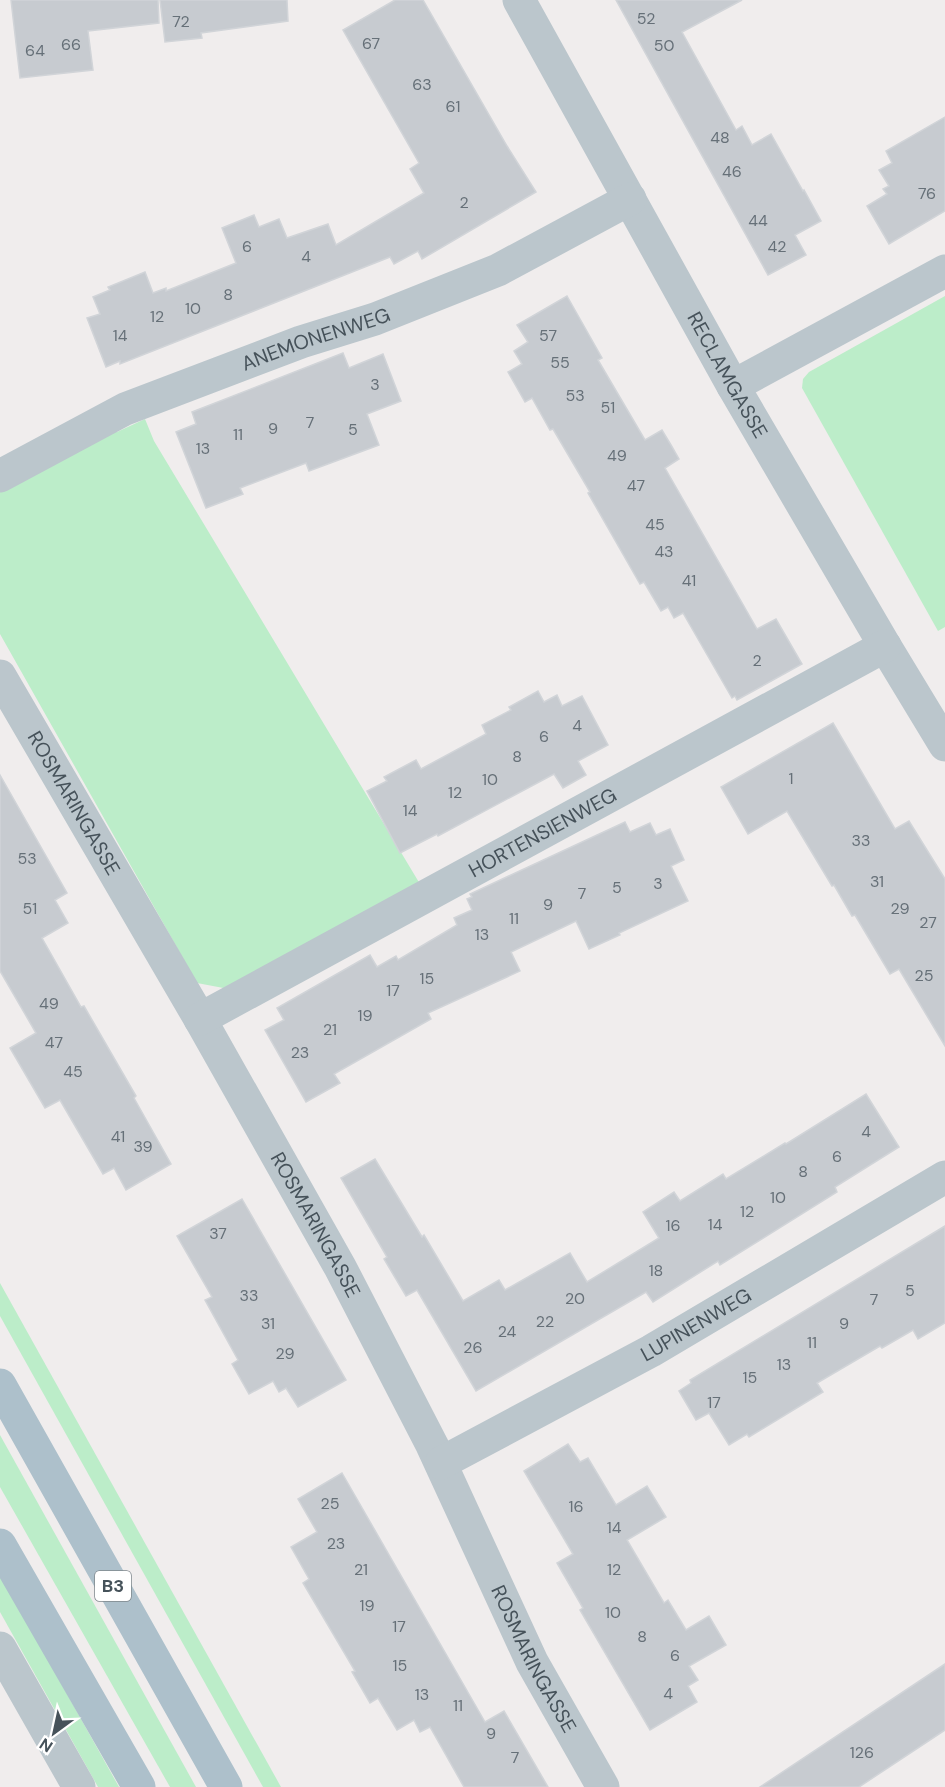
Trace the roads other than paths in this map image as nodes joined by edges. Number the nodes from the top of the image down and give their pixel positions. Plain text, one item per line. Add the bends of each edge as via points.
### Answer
1 (519, 0) edge
2 (630, 198) junction
3 (945, 271) edge
4 (733, 386) junction
5 (0, 476) edge
6 (885, 646) junction
7 (0, 676) edge
8 (945, 745) edge
9 (200, 1019) junction
10 (945, 1176) edge
11 (0, 1385) edge
12 (441, 1463) junction
13 (0, 1545) edge
14 (0, 1648) edge
15 (79, 1787) edge
16 (139, 1787) edge
17 (226, 1787) edge
18 (603, 1787) edge

1 - 2 street, RECLAMGASSE
2 - 4 street, RECLAMGASSE
2 - 5 street, ANEMONENWEG via 498,270 375,319 301,342 125,408
3 - 4 street
4 - 6 street, RECLAMGASSE
6 - 8 street, RECLAMGASSE
6 - 9 street, HORTENSIENWEG
7 - 9 street, ROSMARINGASSE
9 - 12 street, ROSMARINGASSE via 340,1267
10 - 12 street, LUPINENWEG via 651,1351
11 - 17 main road, B3
12 - 18 street, ROSMARINGASSE via 532,1662
13 - 16 main road
14 - 15 street

